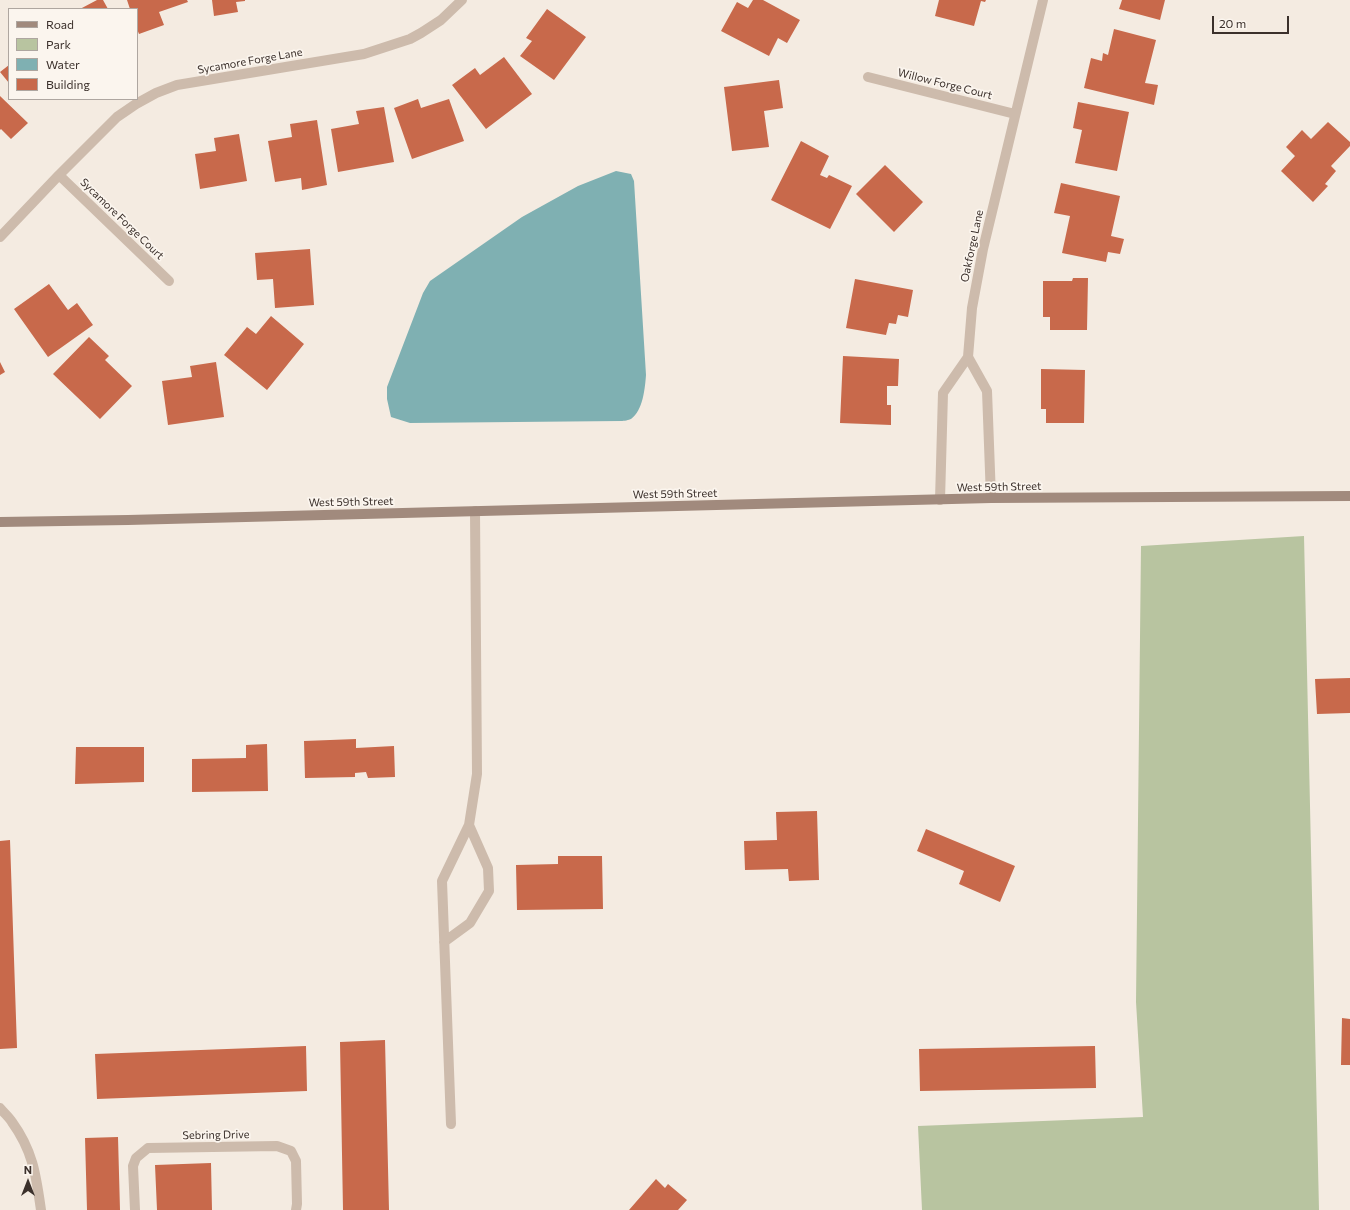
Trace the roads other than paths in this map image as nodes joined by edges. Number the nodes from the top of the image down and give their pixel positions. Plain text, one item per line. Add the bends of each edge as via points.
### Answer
1 (462, 0) edge
2 (1043, 0) edge
3 (868, 78) dead end
4 (1015, 114) junction
5 (59, 175) junction
6 (0, 237) edge
7 (169, 280) dead end
8 (968, 357) junction
9 (1350, 496) edge
10 (992, 498) junction
11 (940, 500) junction
12 (475, 511) junction
13 (0, 522) edge
14 (470, 825) junction
15 (444, 942) junction
16 (0, 1108) edge
17 (451, 1124) dead end
18 (41, 1210) edge
19 (135, 1210) edge
20 (296, 1210) edge

1 - 5 street, Sycamore Forge Lane via 441,20 410,39 364,54 177,85 156,93 118,117
2 - 4 street, Oakforge Lane
3 - 4 street, Willow Forge Court
4 - 8 street, Oakforge Lane via 978,272
5 - 6 street, Sycamore Forge Lane
5 - 7 street, Sycamore Forge Court
8 - 10 street via 987,391
8 - 11 street via 942,393
9 - 10 street, West 59th Street
10 - 11 street, West 59th Street
11 - 12 street, West 59th Street
12 - 13 street, West 59th Street
12 - 14 street via 477,774
14 - 15 street via 442,881
14 - 15 street via 488,868 489,891 470,923
15 - 17 street
16 - 18 street via 11,1120 29,1152
19 - 20 street, Sebring Drive via 133,1166 136,1158 148,1148 277,1146 291,1152 296,1161

